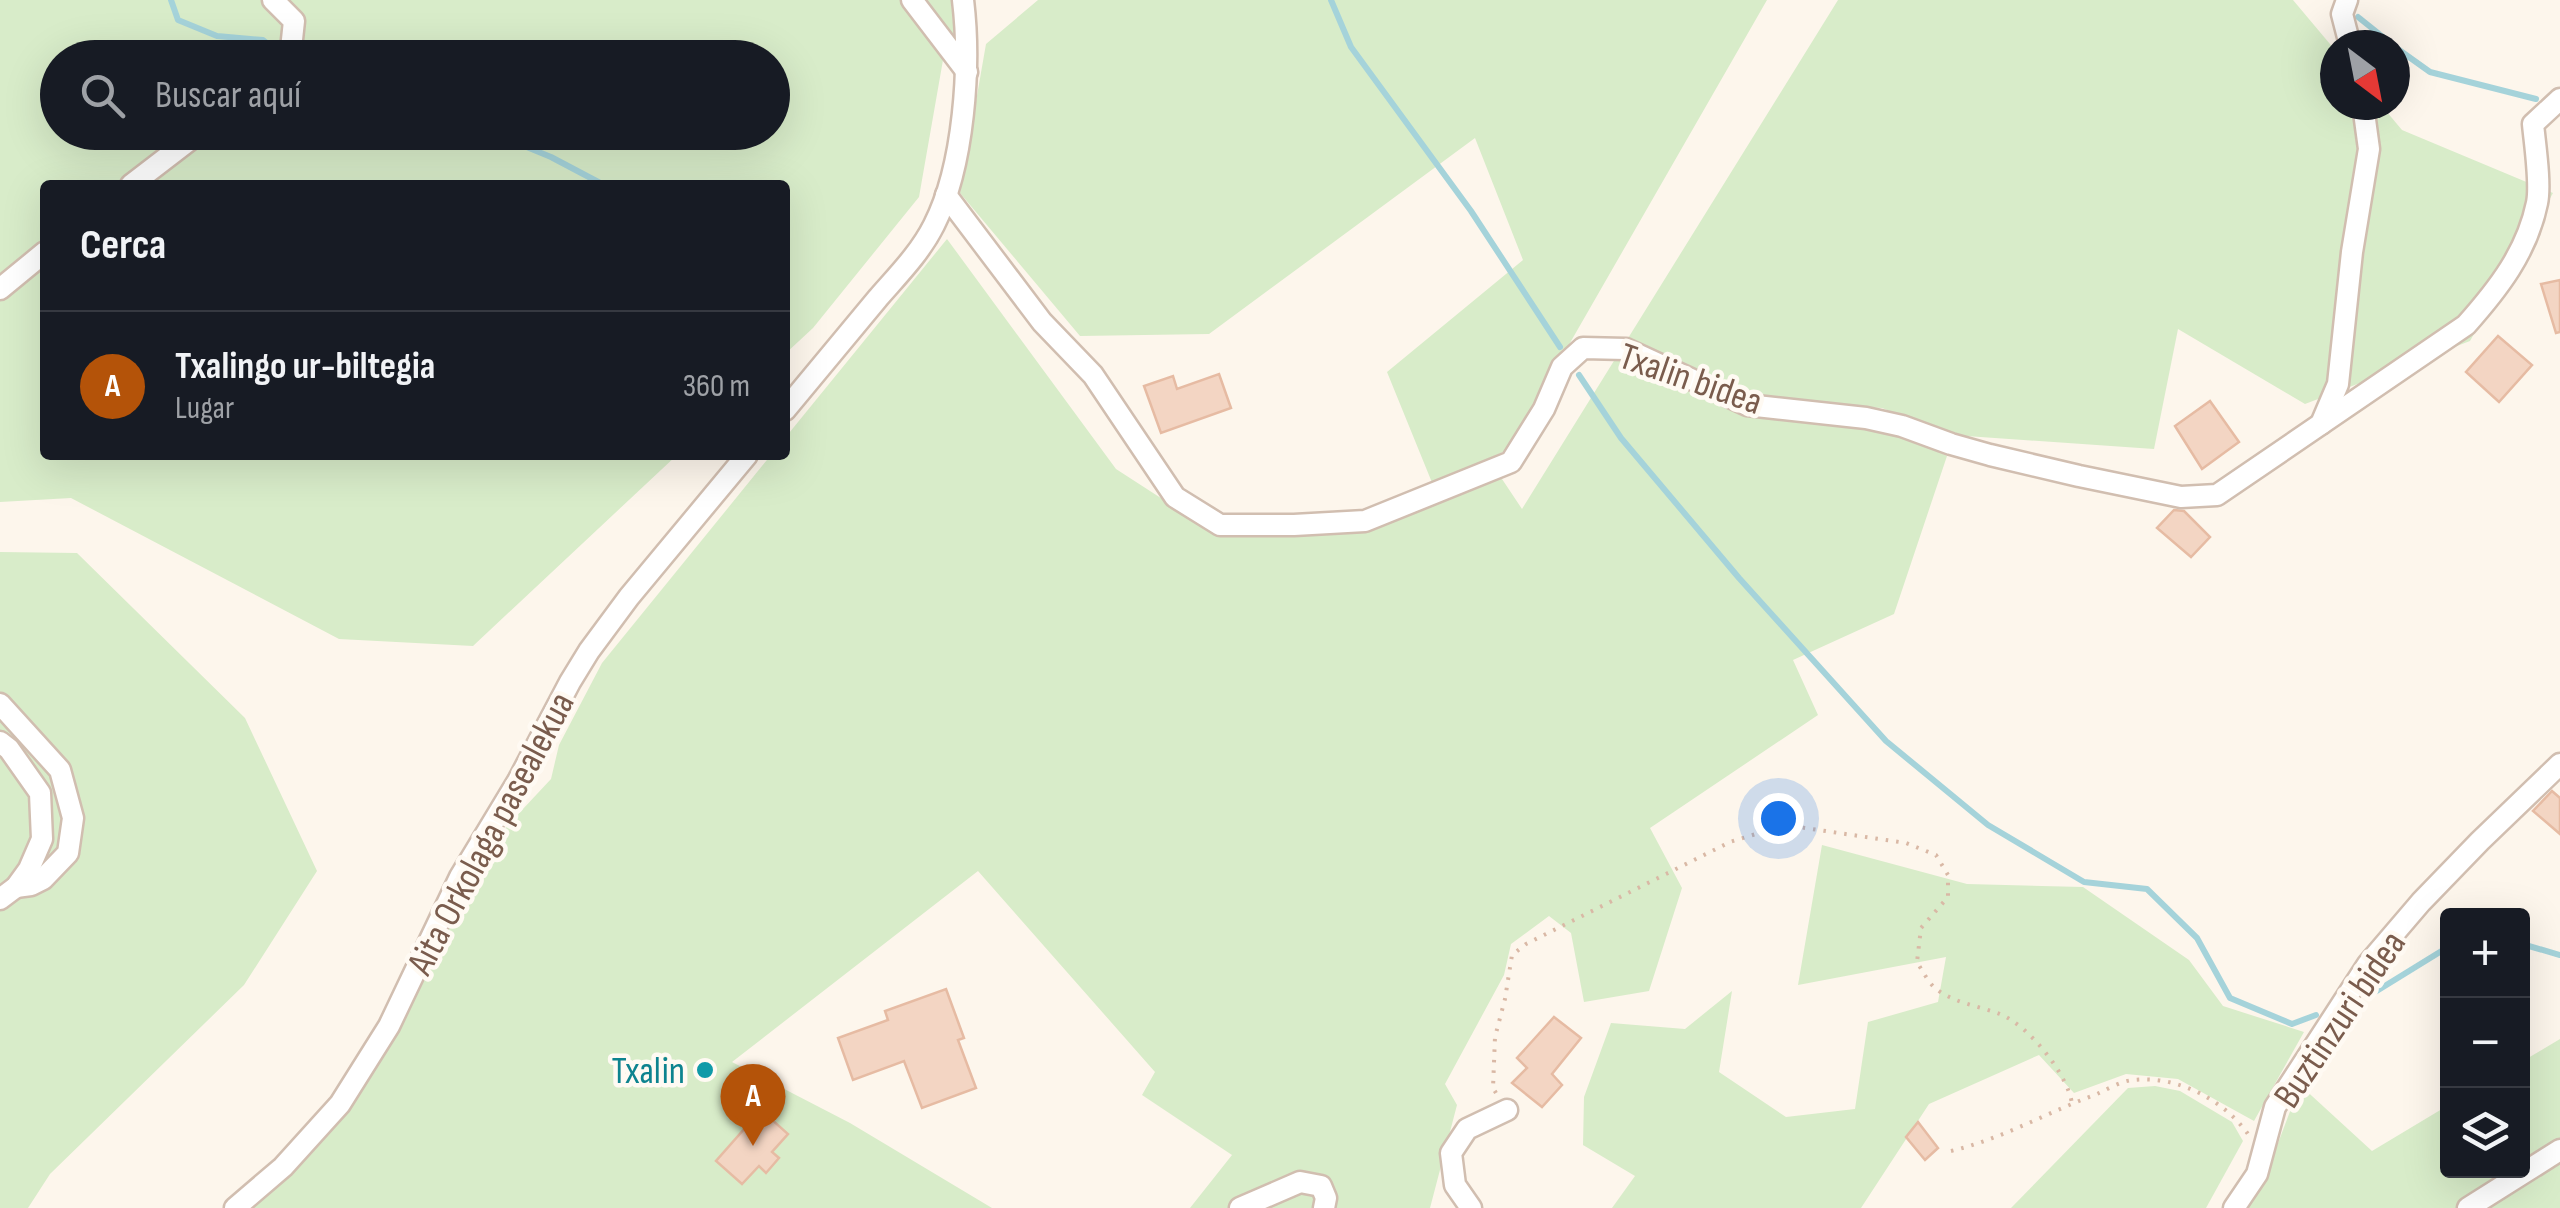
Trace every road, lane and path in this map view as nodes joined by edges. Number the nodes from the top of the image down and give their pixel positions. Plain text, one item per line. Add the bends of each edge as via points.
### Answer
1 (273, 0) edge
2 (912, 0) edge
3 (963, 0) edge
4 (2347, 0) edge
5 (2346, 30) edge
6 (292, 40) edge
7 (966, 72) junction
8 (2560, 98) edge
9 (2364, 120) edge
10 (177, 150) edge
11 (138, 180) edge
12 (946, 196) junction
13 (40, 256) edge
14 (0, 288) edge
15 (790, 404) edge
16 (2320, 426) junction
17 (743, 460) edge
18 (0, 704) edge
19 (0, 742) edge
20 (2560, 764) edge
21 (8, 893) edge
22 (2072, 1104) junction
23 (1507, 1110) joint
24 (2560, 1150) edge
25 (1951, 1151) dead end
26 (2262, 1154) junction
27 (234, 1208) edge
28 (1240, 1208) edge
29 (1324, 1208) edge
30 (1471, 1208) edge
31 (2234, 1208) edge
32 (2468, 1208) edge

1 - 6 street via 294,21
2 - 7 street
3 - 7 street
4 - 5 street
7 - 12 street
8 - 16 street, Txalin bidea via 2533,124 2538,200 2518,258 2496,292 2466,326
9 - 16 street via 2369,149 2338,384
10 - 11 street
12 - 15 street via 914,256
12 - 16 street, Txalin bidea via 1042,322 1094,375 1175,497 1220,525 1365,521 1511,462 1562,367 1583,348 1626,349 1747,405 1866,418 1990,455 2181,497 2216,496
13 - 14 street
17 - 27 street, Aita Orkolaga pasealekua via 589,651 460,878 389,1026 340,1104 283,1167
18 - 21 street via 60,770 73,818 68,852 43,879
19 - 21 street via 40,793 42,839
20 - 26 street, Buztinzuri bidea via 2480,840 2368,964 2275,1107
22 - 23 path via 2059,1068 2031,1037 2005,1016 1934,987 1916,962 1921,928 1948,897 1948,875 1936,855 1906,843 1785,825 1730,842 1512,955 1492,1088
22 - 25 path
22 - 26 path via 2128,1080 2180,1085 2236,1116
23 - 30 street via 1467,1129 1451,1153 1456,1185
24 - 32 street
26 - 31 street, Buztinzuri bidea
28 - 29 street via 1300,1182 1321,1186

